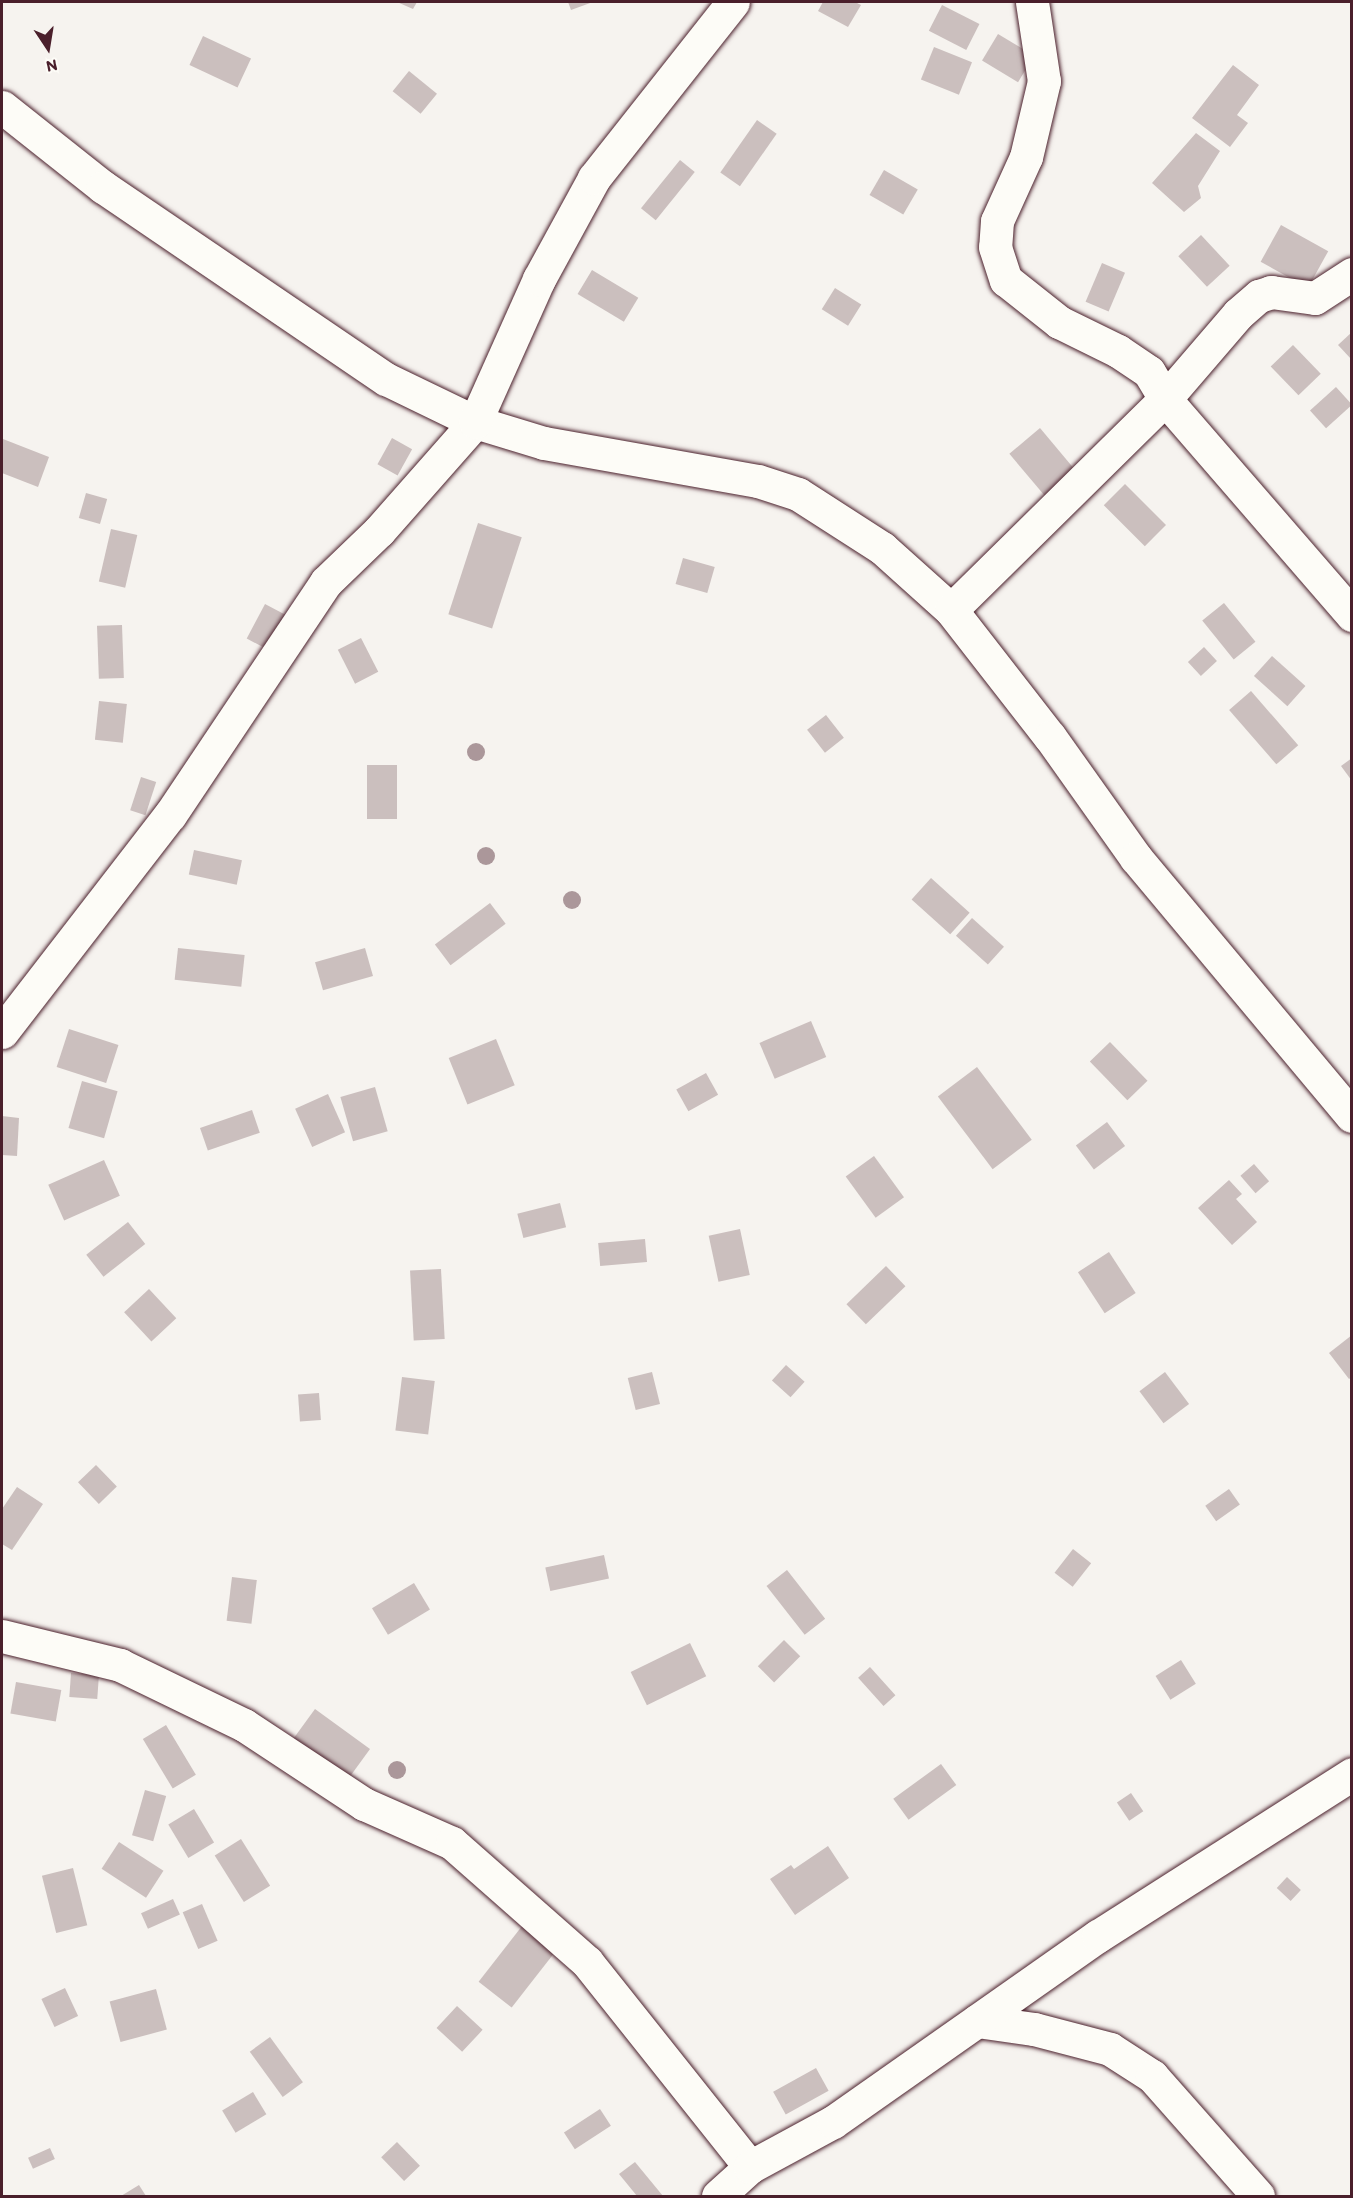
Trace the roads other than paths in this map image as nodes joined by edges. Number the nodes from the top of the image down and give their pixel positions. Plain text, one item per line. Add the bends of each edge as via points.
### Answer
1 (733, 2) edge
2 (1032, 2) edge
3 (2, 106) edge
4 (1352, 274) edge
5 (1165, 399) junction
6 (475, 422) junction
7 (951, 610) junction
8 (1352, 615) edge
9 (2, 1032) edge
10 (1352, 1116) edge
11 (2, 1636) edge
12 (1352, 1774) edge
13 (977, 2021) junction
14 (750, 2167) junction
15 (718, 2196) edge
16 (1258, 2196) edge

1 - 6 street via 594,178 539,279
2 - 5 street via 1044,81 1026,157 998,221 994,247 1006,280 1059,322 1118,351 1149,372
3 - 6 street via 103,187 386,379
4 - 5 street via 1316,298 1271,292 1259,296
5 - 7 street
5 - 8 street
6 - 7 street via 544,443 758,481 798,494 882,548
6 - 9 street via 379,531 326,582 170,815
7 - 10 street via 1050,737 1136,858
11 - 14 street via 120,1665 244,1725 364,1803 452,1843 588,1962
12 - 13 street via 1098,1936
13 - 14 street via 833,2122
13 - 16 street via 1034,2029 1110,2049 1152,2076
14 - 15 street

